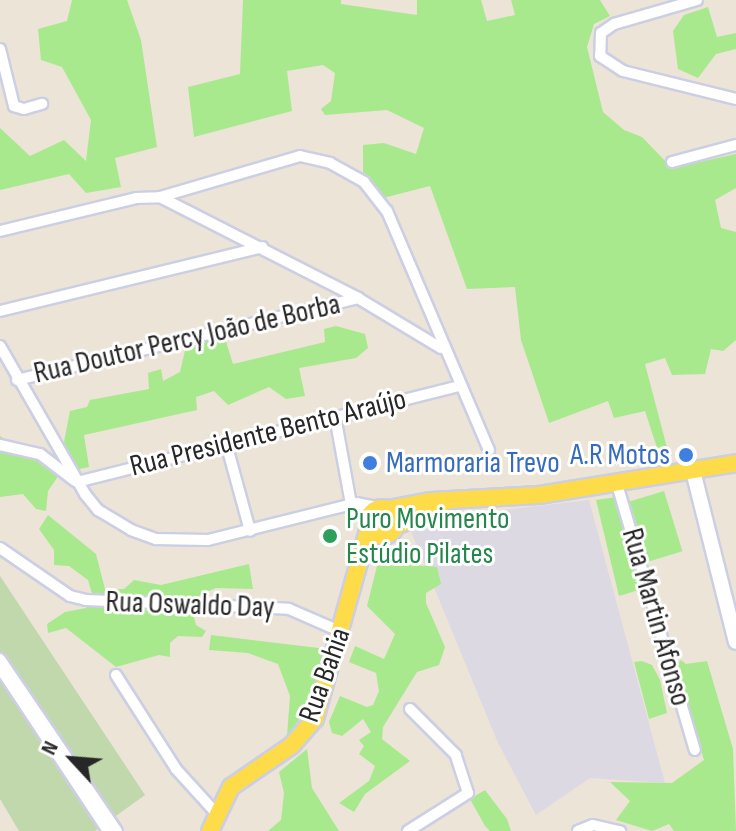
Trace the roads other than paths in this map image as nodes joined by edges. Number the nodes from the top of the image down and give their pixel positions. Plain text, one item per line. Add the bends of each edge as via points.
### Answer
1 (697, 0) edge
2 (0, 49) edge
3 (736, 99) edge
4 (42, 104) dead end
5 (736, 145) edge
6 (672, 162) dead end
7 (160, 197) junction
8 (0, 231) edge
9 (262, 247) junction
10 (358, 298) junction
11 (0, 311) edge
12 (0, 346) edge
13 (441, 348) junction
14 (17, 380) junction
15 (459, 386) junction
16 (335, 416) junction
17 (226, 443) junction
18 (0, 445) edge
19 (489, 450) dead end
20 (736, 463) edge
21 (693, 471) junction
22 (77, 482) junction
23 (617, 484) junction
24 (453, 502) junction
25 (351, 504) junction
26 (384, 509) junction
27 (369, 525) junction
28 (250, 531) junction
29 (390, 531) junction
30 (0, 548) edge
31 (359, 574) junction
32 (342, 632) junction
33 (736, 642) edge
34 (2, 664) edge
35 (116, 675) dead end
36 (410, 709) dead end
37 (695, 750) dead end
38 (215, 812) junction
39 (108, 831) edge
40 (117, 831) edge
41 (210, 831) edge
42 (408, 831) edge
43 (578, 831) edge
44 (620, 831) edge

1 - 3 street via 614,24 601,33 600,56 623,71
2 - 4 street via 14,106
5 - 6 street
7 - 8 street via 136,198
7 - 9 street
7 - 13 street via 300,156 348,171 387,211
9 - 10 street
9 - 11 street
10 - 13 street
10 - 14 street, Rua Doutor Percy João de Borba
12 - 14 street
13 - 15 street
14 - 22 street
15 - 16 street, Rua Presidente Bento Araújo
15 - 19 street
16 - 17 street, Rua Presidente Bento Araújo
16 - 25 street
17 - 22 street, Rua Presidente Bento Araújo
17 - 28 street
18 - 22 street via 40,454
20 - 21 main road
21 - 23 main road
21 - 33 street
22 - 28 street via 105,515 156,539 208,540
23 - 24 main road
23 - 37 street, Rua Martin Afonso via 653,621
24 - 26 main road
24 - 29 main road
25 - 26 street
25 - 27 street
25 - 28 street
26 - 27 main road
26 - 29 main road
27 - 29 main road
27 - 31 main road, Rua Bahia
29 - 31 main road, Rua Bahia
30 - 32 street, Rua Oswaldo Day via 70,596 86,600 289,609
31 - 32 main road, Rua Bahia
32 - 38 main road, Rua Bahia via 311,727 231,787
34 - 39 street
34 - 40 street
35 - 38 street via 176,769
36 - 42 street via 456,755 468,793
38 - 41 main road, Rua Bahia
43 - 44 street via 593,825

